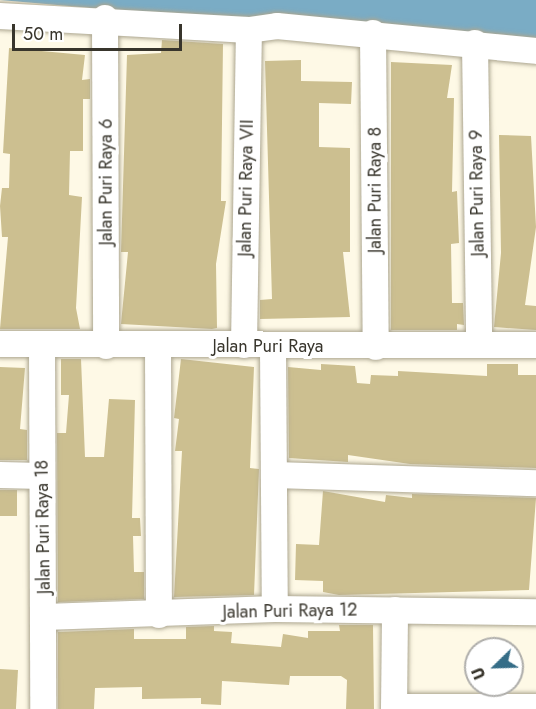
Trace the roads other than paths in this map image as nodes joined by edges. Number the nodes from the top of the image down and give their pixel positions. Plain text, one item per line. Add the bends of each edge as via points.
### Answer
1 (0, 15) edge
2 (105, 18) junction
3 (249, 30) junction
4 (374, 33) junction
5 (475, 43) junction
6 (536, 51) edge
7 (0, 344) edge
8 (42, 344) junction
9 (479, 344) junction
10 (106, 345) junction
11 (244, 345) junction
12 (536, 345) edge
13 (159, 346) junction
14 (273, 347) junction
15 (376, 347) junction
16 (275, 475) junction
17 (0, 476) edge
18 (42, 476) junction
19 (536, 483) edge
20 (275, 609) junction
21 (395, 610) junction
22 (536, 612) edge
23 (159, 615) junction
24 (44, 617) junction
25 (536, 707) edge
26 (394, 708) edge
27 (500, 708) edge
28 (43, 709) edge

1 - 2 street
2 - 3 street
2 - 10 street, Jalan Puri Raya 6
3 - 4 street via 277,26
3 - 11 street, Jalan Puri Raya VII
4 - 5 street
4 - 15 street, Jalan Puri Raya 8
5 - 6 street
5 - 9 street, Jalan Puri Raya 9
7 - 8 street, Jalan Puri Raya
8 - 10 street, Jalan Puri Raya
8 - 18 street, Jalan Puri Raya 18
9 - 12 street, Jalan Puri Raya
9 - 15 street, Jalan Puri Raya
10 - 13 street, Jalan Puri Raya
11 - 13 street, Jalan Puri Raya
11 - 14 street, Jalan Puri Raya
13 - 23 street
14 - 15 street, Jalan Puri Raya
14 - 16 street
16 - 19 street
16 - 20 street
17 - 18 street
18 - 24 street, Jalan Puri Raya 18
20 - 21 street, Jalan Puri Raya 12
20 - 23 street, Jalan Puri Raya 12
21 - 22 street, Jalan Puri Raya 12
21 - 26 street
23 - 24 street, Jalan Puri Raya 12
24 - 28 street, Jalan Puri Raya 18
25 - 27 street
26 - 27 street

